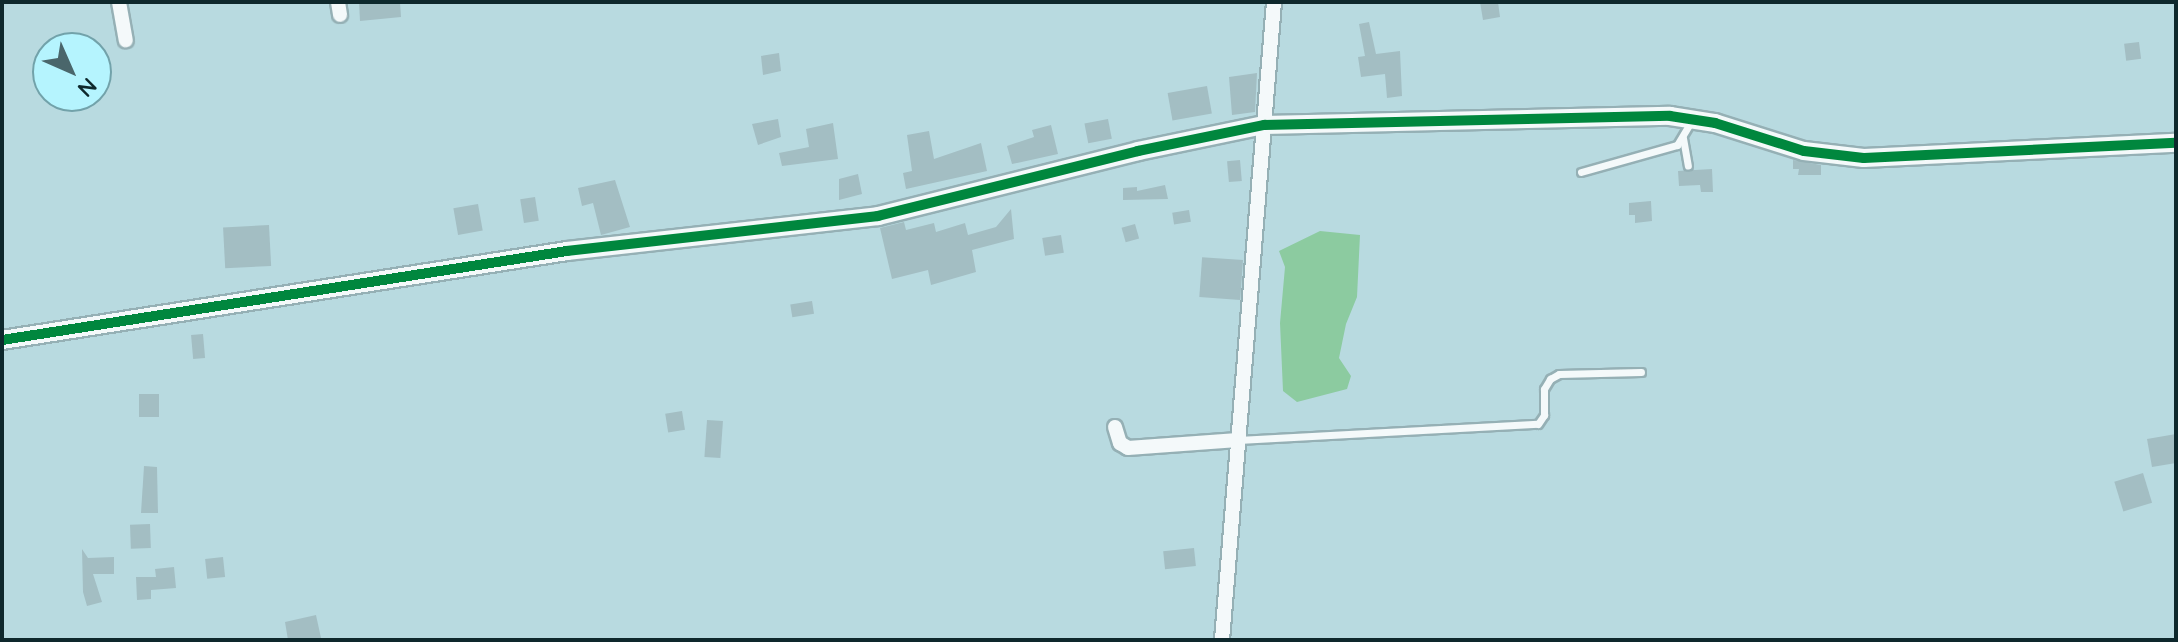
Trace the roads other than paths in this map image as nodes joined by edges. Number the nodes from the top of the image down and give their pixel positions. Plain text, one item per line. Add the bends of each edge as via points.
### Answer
1 (119, 2) edge
2 (1274, 2) edge
3 (126, 40) dead end
4 (1692, 120) junction
5 (1264, 125) junction
6 (1683, 138) junction
7 (2176, 143) edge
8 (1688, 166) dead end
9 (1581, 172) dead end
10 (2, 340) edge
11 (1641, 372) dead end
12 (1115, 427) dead end
13 (1238, 440) junction
14 (1222, 640) edge

1 - 3 street
2 - 5 street
4 - 5 street via 1670,116
4 - 6 lane
4 - 7 street via 1804,151 1864,158
5 - 10 street via 878,216 567,251
5 - 13 street
6 - 8 lane
6 - 9 lane via 1669,148
11 - 13 lane via 1559,374 1544,389 1544,415 1538,424
12 - 13 street via 1120,443 1128,448
13 - 14 street

